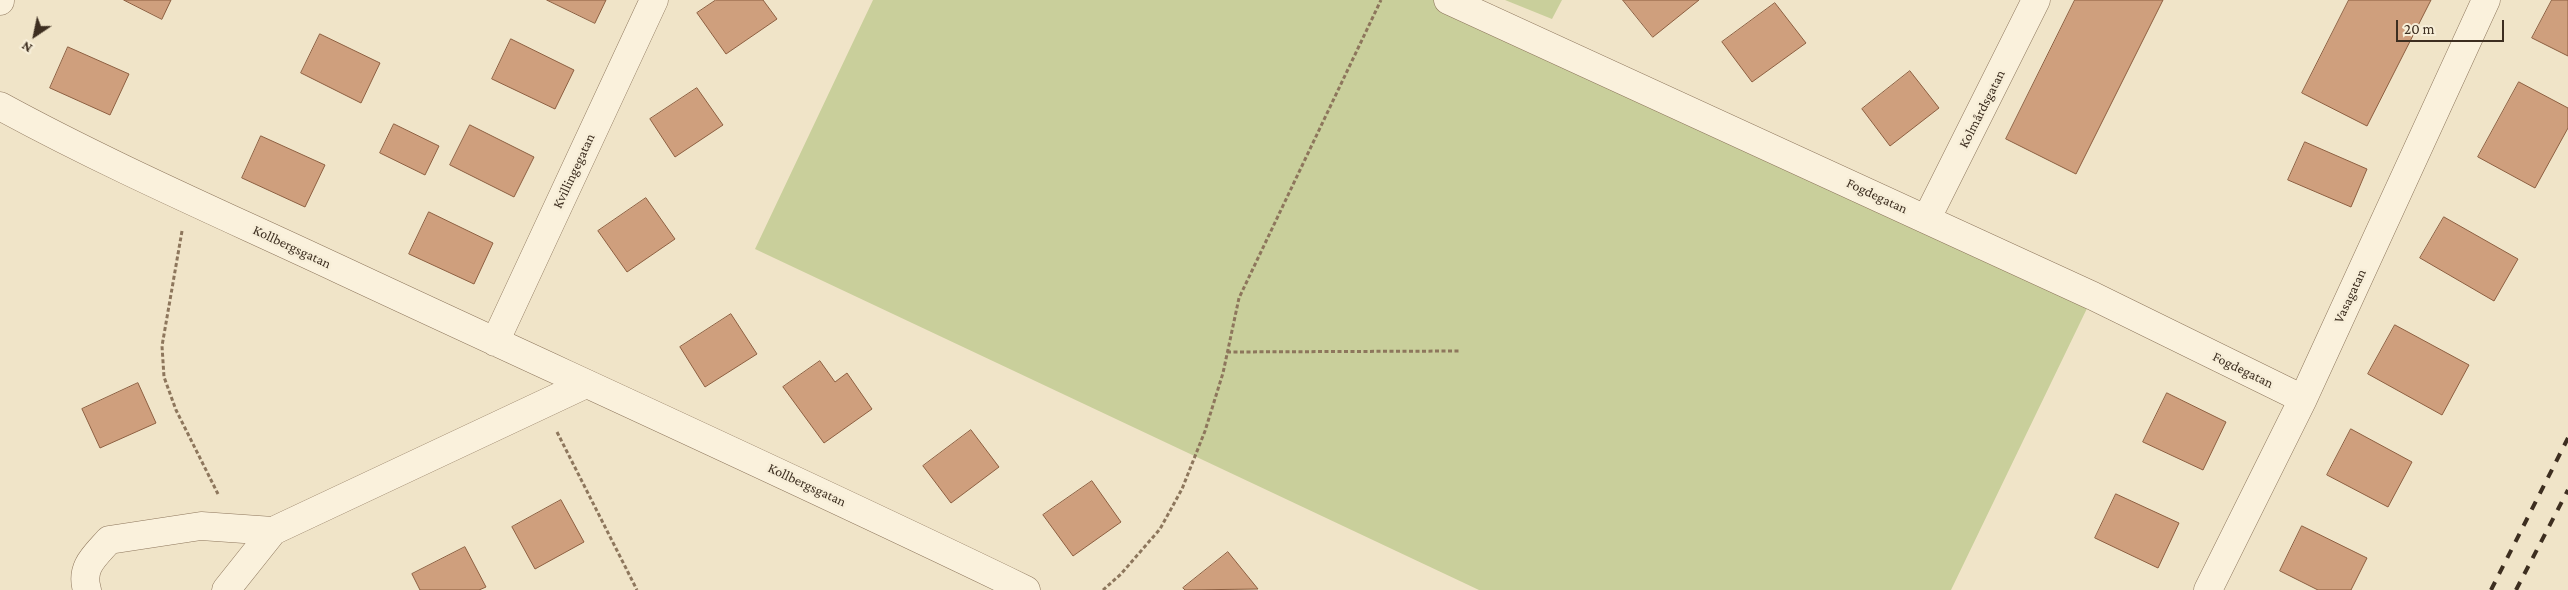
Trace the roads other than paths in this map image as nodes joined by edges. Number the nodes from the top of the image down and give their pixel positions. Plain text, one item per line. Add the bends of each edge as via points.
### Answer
1 (654, 0) edge
2 (1448, 0) edge
3 (2036, 0) edge
4 (2486, 0) edge
5 (0, 106) edge
6 (1927, 218) junction
7 (495, 342) junction
8 (586, 384) junction
9 (2303, 399) junction
10 (273, 531) junction
11 (87, 590) edge
12 (226, 590) edge
13 (1026, 590) edge
14 (2208, 590) edge

1 - 7 street, Kvillingegatan
2 - 6 street, Fogdegatan
3 - 6 street, Kolmårdsgatan
4 - 9 street, Vasagatan
5 - 7 street, Kollbergsgatan via 48,133
6 - 9 street, Fogdegatan
7 - 8 street, Kollbergsgatan
8 - 10 street
8 - 13 street, Kollbergsgatan
9 - 14 street, Vasagatan
10 - 11 street via 202,526 109,540 91,561 84,578
10 - 12 street

